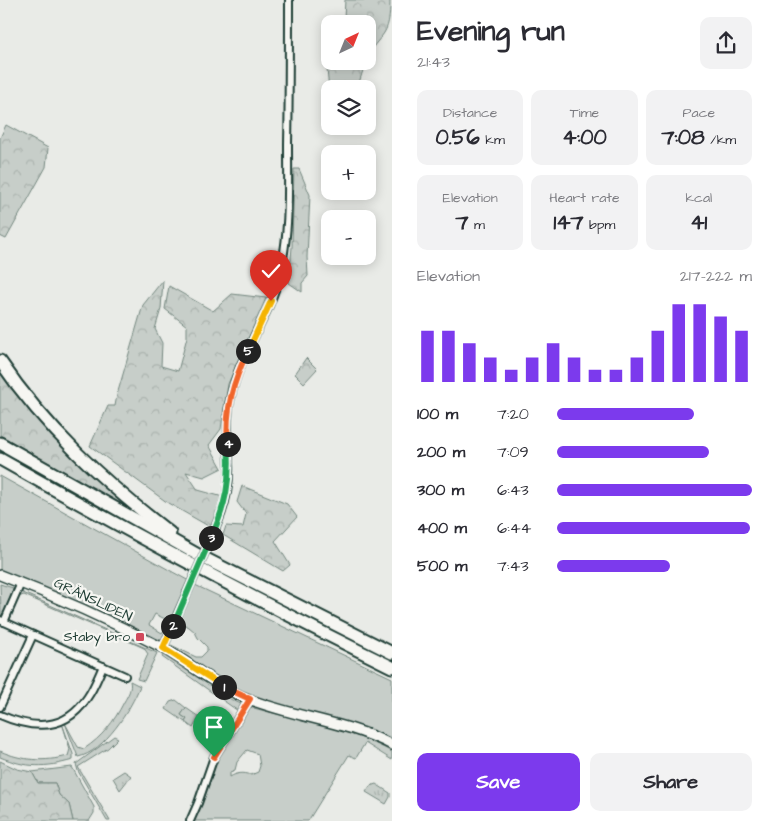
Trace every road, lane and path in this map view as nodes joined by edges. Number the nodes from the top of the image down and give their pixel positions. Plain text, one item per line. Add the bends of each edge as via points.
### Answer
1 (289, 0) edge
2 (0, 361) edge
3 (0, 443) edge
4 (0, 459) edge
5 (200, 556) junction
6 (0, 575) edge
7 (20, 583) junction
8 (2, 621) edge
9 (32, 635) junction
10 (163, 648) junction
11 (392, 653) edge
12 (102, 666) junction
13 (392, 667) edge
14 (125, 676) dead end
15 (250, 699) junction
16 (0, 707) edge
17 (0, 715) edge
18 (392, 745) edge
19 (190, 821) edge

1 - 10 street, bridge via 287,218 280,275 231,396 227,423 229,482 226,497
2 - 5 highway via 39,413 82,460
3 - 5 highway
4 - 13 highway via 169,554
5 - 11 highway
6 - 7 street, GRÄNSLIDEN
7 - 8 street
7 - 10 street, GRÄNSLIDEN
8 - 9 street
9 - 12 street
9 - 16 street
10 - 15 street, GRÄNSLIDEN via 222,687
12 - 14 street
12 - 17 street via 87,699 63,720 34,726
15 - 18 street, GRÄNSLIDEN via 357,729
15 - 19 street via 214,757

